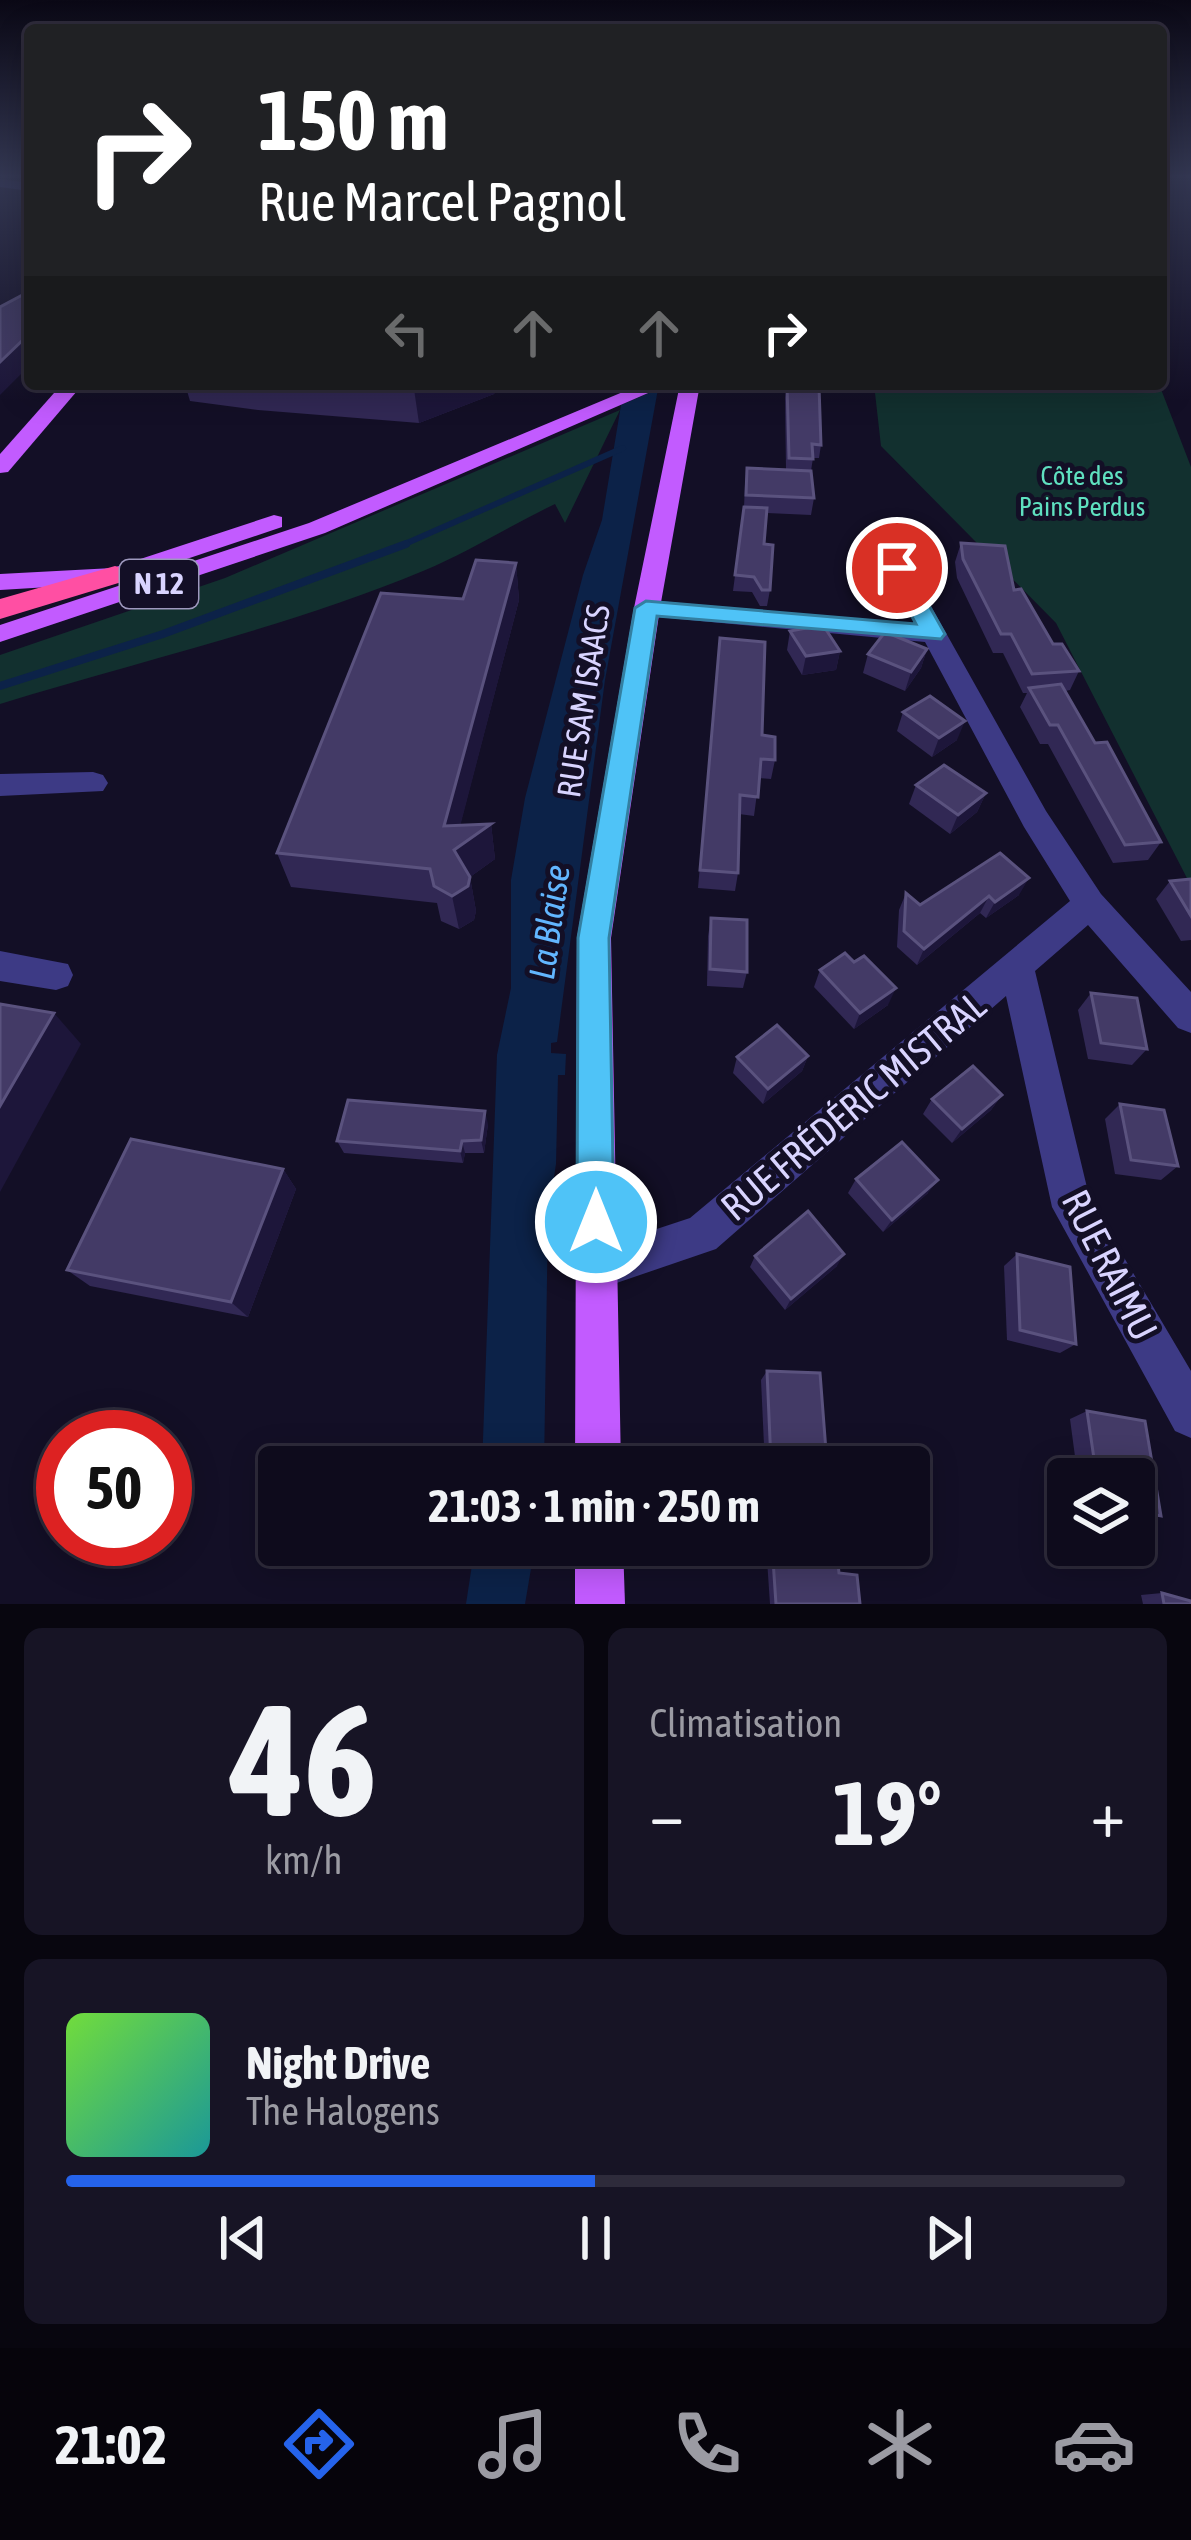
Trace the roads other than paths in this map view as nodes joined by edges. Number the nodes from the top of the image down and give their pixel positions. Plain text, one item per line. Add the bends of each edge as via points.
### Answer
1 (67, 390) edge
2 (620, 390) edge
3 (644, 390) edge
4 (689, 390) edge
5 (492, 450) junction
6 (3, 458) edge
7 (897, 568) dead end
8 (115, 575) junction
9 (0, 582) edge
10 (646, 608) junction
11 (0, 610) edge
12 (0, 634) edge
13 (933, 634) junction
14 (94, 783) dead end
15 (0, 785) edge
16 (1089, 904) junction
17 (0, 966) edge
18 (1017, 966) junction
19 (56, 975) dead end
20 (1191, 1017) edge
21 (596, 1269) junction
22 (1191, 1415) edge
23 (598, 1446) edge
24 (600, 1566) edge
25 (601, 1603) edge

1 - 6 main road
2 - 5 main road, N 12
3 - 5 main road, N 12
4 - 10 main road, RUE SAM ISAACS
5 - 8 main road, N 12
5 - 12 main road, N 12 via 317,528
7 - 13 street
8 - 9 main road
8 - 11 highway, N 12
10 - 13 street
10 - 21 main road, RUE SAM ISAACS via 594,938
13 - 16 street
14 - 15 street
16 - 18 street, RUE FRÉDÉRIC MISTRAL
16 - 20 street
17 - 19 street
18 - 21 street, RUE FRÉDÉRIC MISTRAL via 702,1235
18 - 22 street, RUE RAIMU via 1072,1207
21 - 23 main road, RUE SAM ISAACS
24 - 25 main road

